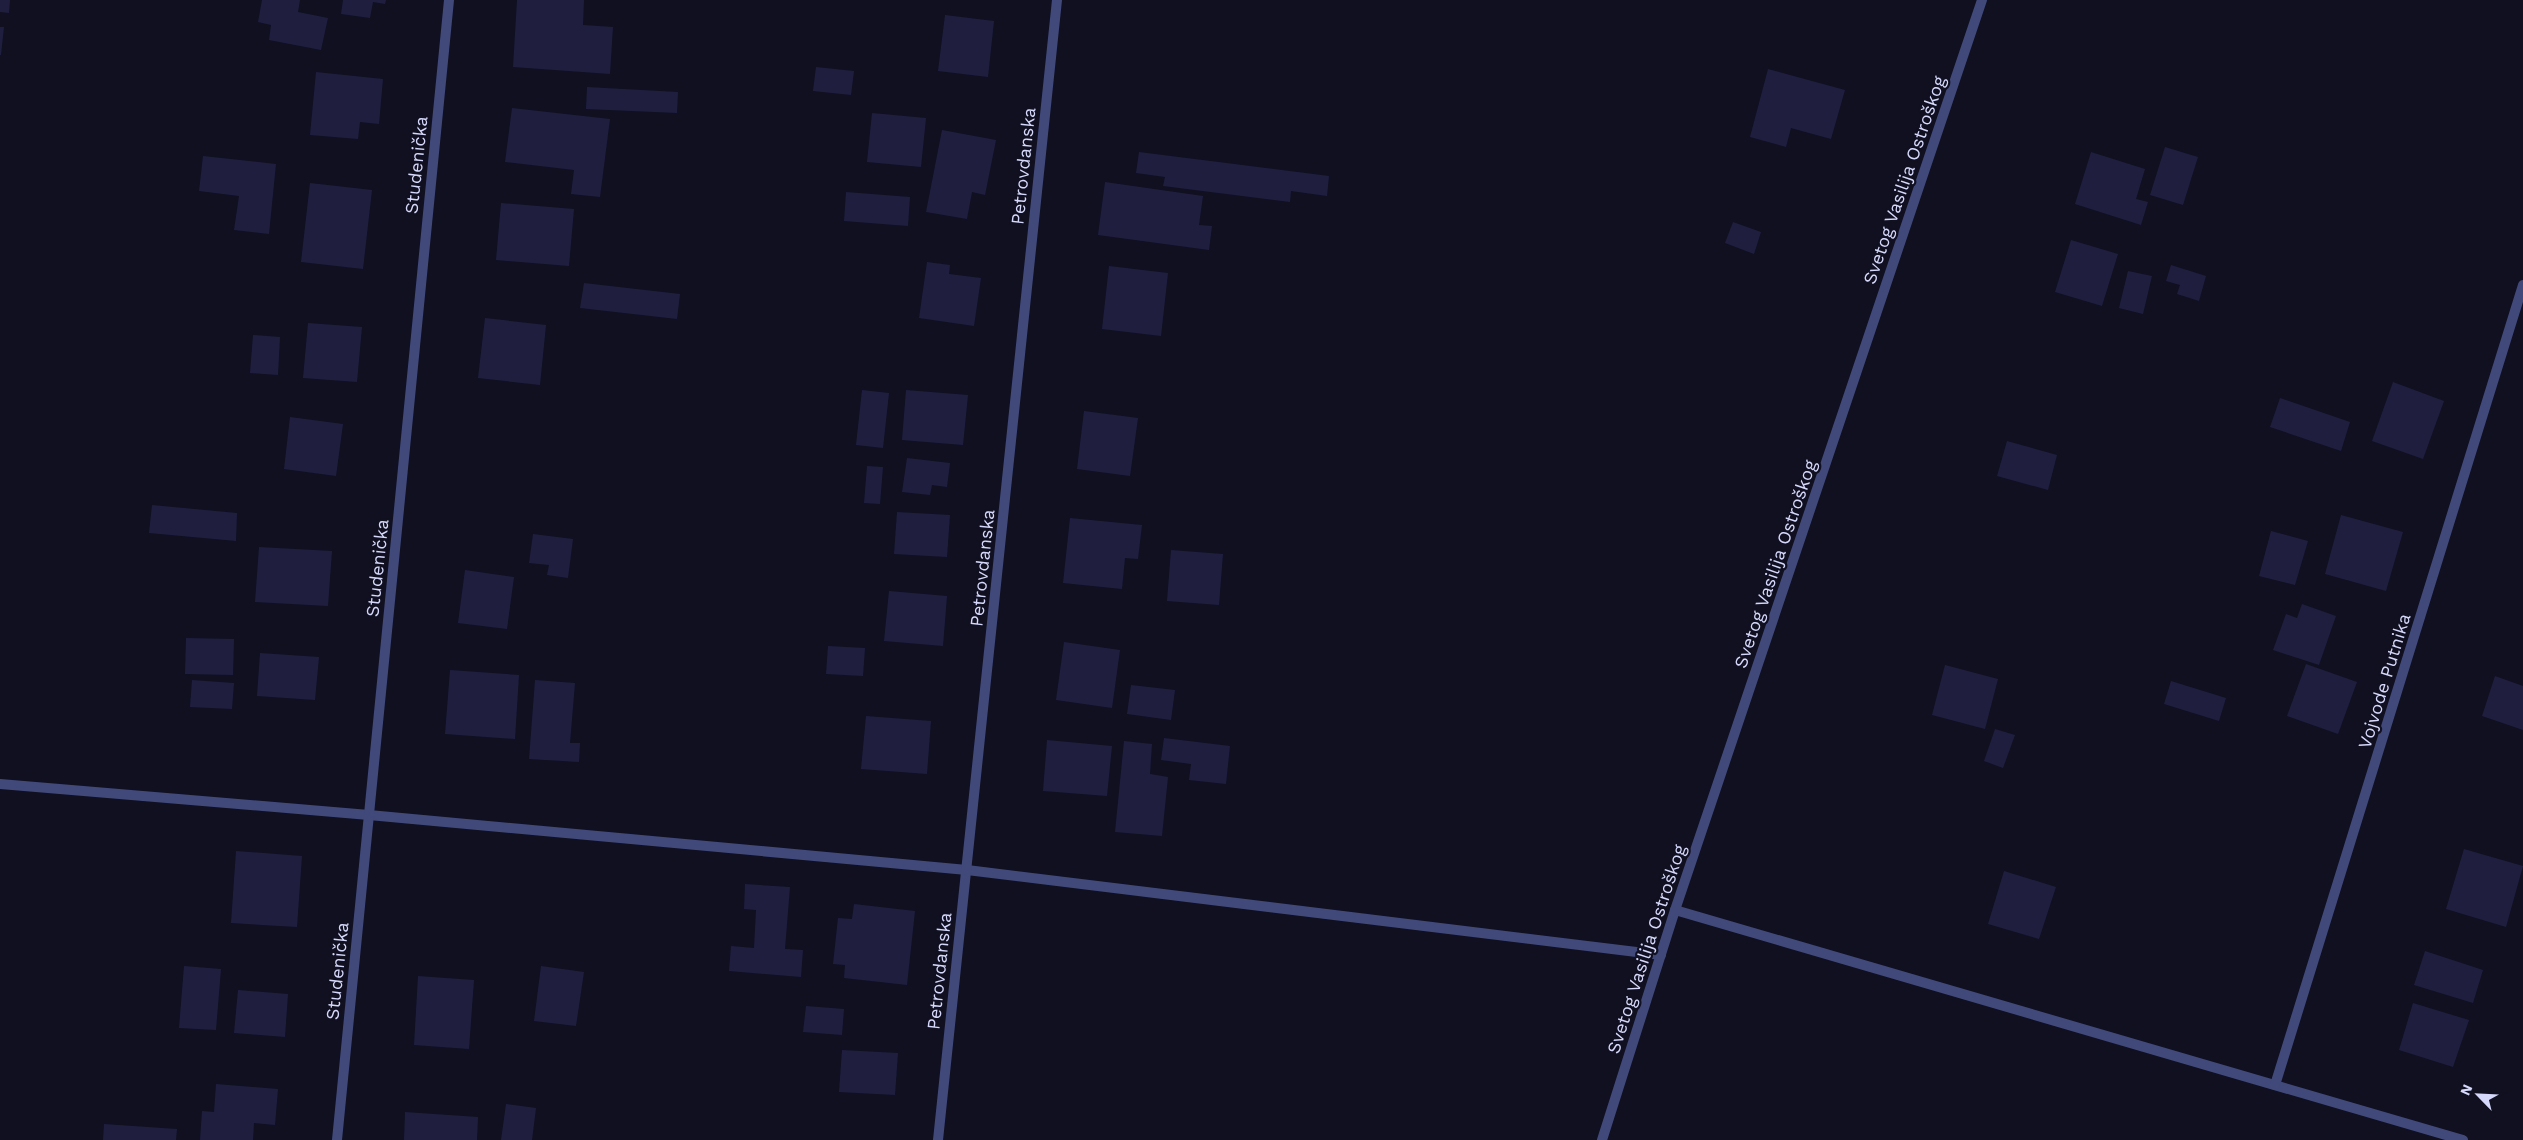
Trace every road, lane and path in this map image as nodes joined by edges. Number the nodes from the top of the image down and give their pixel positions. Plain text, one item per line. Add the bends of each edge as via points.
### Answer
1 (449, 0) edge
2 (1057, 0) edge
3 (1982, 0) edge
4 (2523, 286) edge
5 (0, 784) edge
6 (369, 815) junction
7 (967, 870) junction
8 (1675, 910) junction
9 (1661, 954) junction
10 (2275, 1085) junction
11 (337, 1140) edge
12 (938, 1140) edge
13 (1602, 1140) edge
14 (2463, 1140) edge

1 - 6 street, Studenička
2 - 7 street, Petrovdanska
3 - 8 street, Svetog Vasilija Ostroškog
4 - 10 street, Vojvode Putnika
5 - 6 street
6 - 7 street
6 - 11 street, Studenička
7 - 9 street
7 - 12 street, Petrovdanska
8 - 9 street, Svetog Vasilija Ostroškog
8 - 10 street
9 - 13 street, Svetog Vasilija Ostroškog
10 - 14 street

